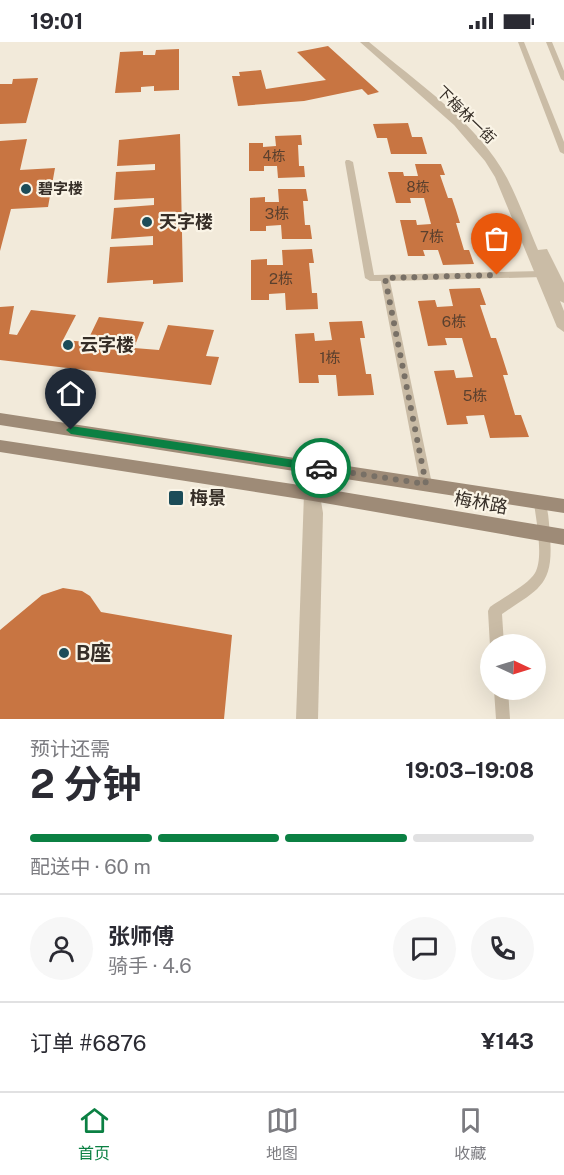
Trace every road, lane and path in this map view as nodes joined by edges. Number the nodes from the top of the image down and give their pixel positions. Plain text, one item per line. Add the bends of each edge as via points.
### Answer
1 (364, 42) edge
2 (374, 42) edge
3 (521, 42) edge
4 (549, 42) edge
5 (564, 79) edge
6 (564, 152) edge
7 (349, 162) dead end
8 (542, 274) junction
9 (385, 278) junction
10 (564, 298) edge
11 (564, 327) edge
12 (0, 419) edge
13 (0, 446) edge
14 (426, 484) junction
15 (313, 495) junction
16 (540, 503) junction
17 (564, 506) edge
18 (545, 534) junction
19 (564, 537) edge
20 (496, 634) edge
21 (502, 700) edge
22 (307, 719) edge
23 (503, 719) edge

1 - 8 street, 下梅林一街 via 463,129 489,159 501,177
2 - 10 street, 下梅林一街 via 471,127 499,158
3 - 6 lane
4 - 5 lane
7 - 9 lane via 370,278
8 - 9 lane
8 - 11 street, 下梅林一街
9 - 14 lane
12 - 14 main road, 梅林路
13 - 15 main road, 梅林路
14 - 16 main road, 梅林路
15 - 18 main road, 梅林路
15 - 22 street
16 - 17 main road, 梅林路
16 - 18 lane
18 - 19 main road, 梅林路
18 - 20 lane via 539,578 495,611
21 - 23 lane

